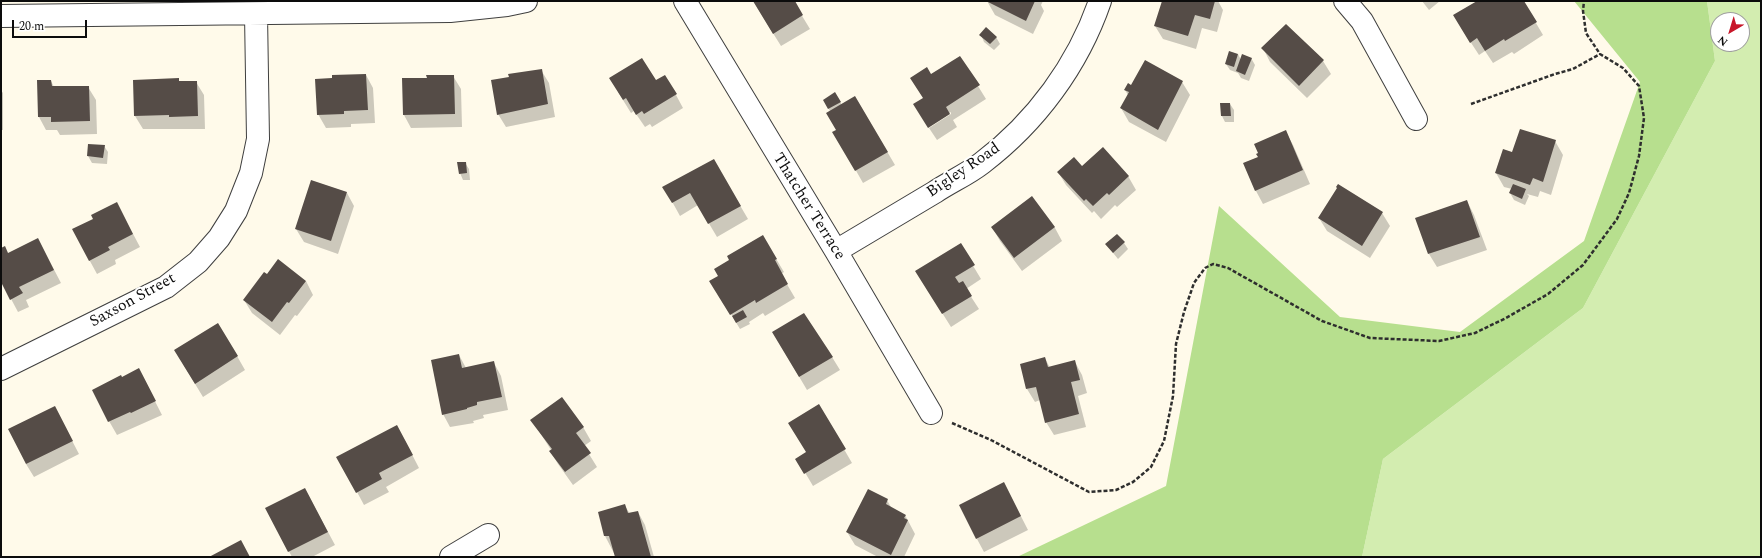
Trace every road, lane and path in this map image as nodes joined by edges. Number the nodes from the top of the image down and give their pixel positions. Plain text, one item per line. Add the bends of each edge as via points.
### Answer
1 (526, 1) edge
2 (685, 1) edge
3 (1100, 1) edge
4 (1345, 1) edge
5 (1584, 1) edge
6 (4, 11) edge
7 (256, 14) junction
8 (1600, 54) junction
9 (1471, 104) dead end
10 (1416, 119) dead end
11 (836, 251) junction
12 (1, 369) edge
13 (931, 414) joint
14 (488, 536) dead end
15 (450, 557) edge

1 - 7 street via 450,11
2 - 11 street, Thatcher Terrace
3 - 11 street, Bigley Road via 1080,49 1062,78 1038,111 1010,139 981,164
4 - 10 street via 1362,21
5 - 8 path via 1586,32
6 - 7 street
7 - 12 street, Saxson Street via 258,139 251,173 236,211 219,238 198,262 166,287
8 - 9 path via 1573,69
8 - 13 path via 1622,68 1639,86 1644,118 1639,156 1629,193 1617,219 1584,265 1548,294 1506,318 1475,333 1438,341 1370,338 1322,321 1228,268 1213,264 1205,268 1194,283 1184,312 1176,344 1173,396 1164,441 1151,467 1133,482 1116,490 1089,492 991,440
11 - 13 street, Thatcher Terrace
14 - 15 street

